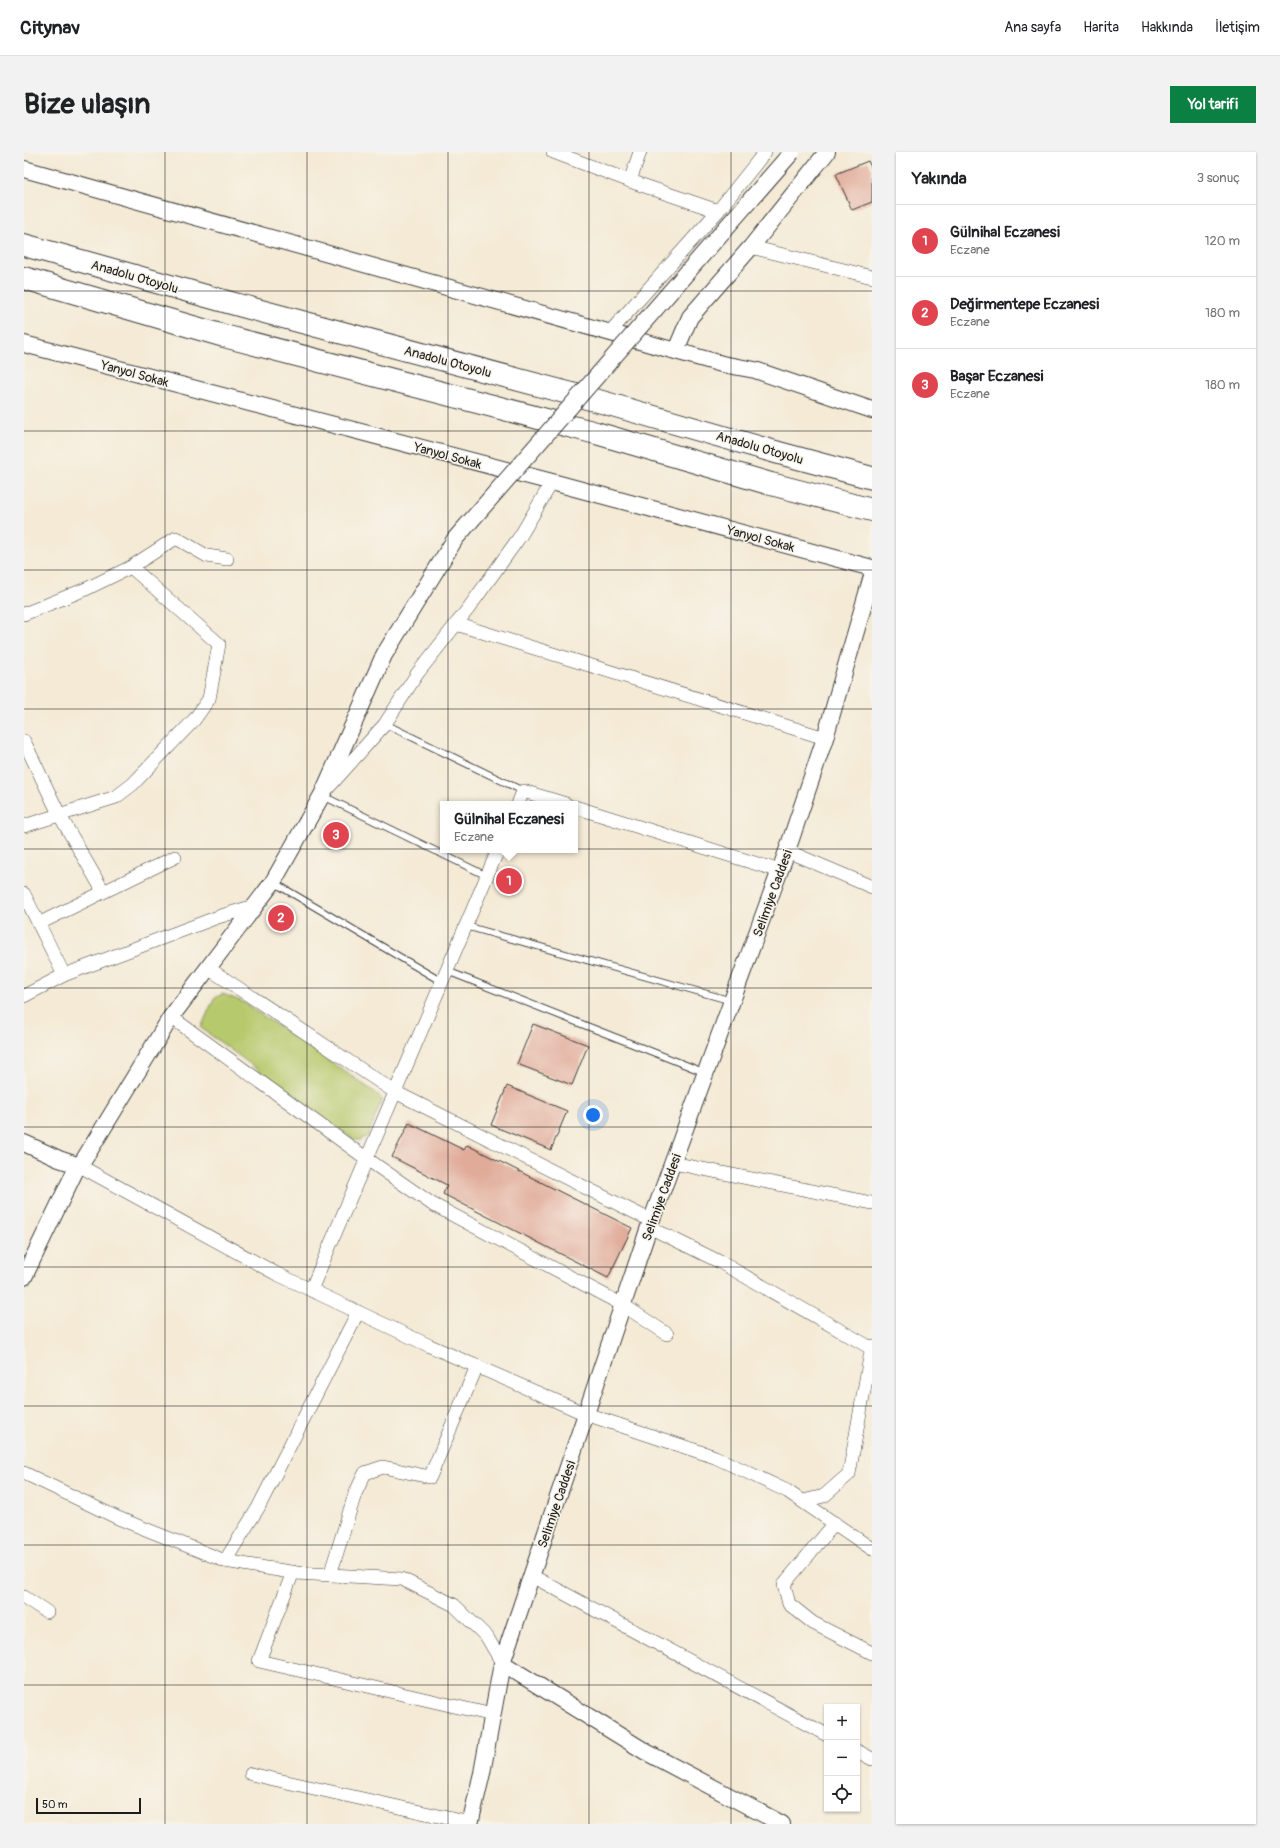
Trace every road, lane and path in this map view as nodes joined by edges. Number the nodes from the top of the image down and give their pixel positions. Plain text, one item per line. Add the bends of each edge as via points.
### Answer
1 (553, 152) edge
2 (640, 152) edge
3 (765, 152) edge
4 (792, 152) edge
5 (827, 152) edge
6 (24, 169) edge
7 (630, 181) junction
8 (718, 211) junction
9 (24, 245) edge
10 (751, 247) junction
11 (872, 277) edge
12 (24, 278) edge
13 (610, 332) junction
14 (24, 344) edge
15 (676, 350) junction
16 (872, 410) edge
17 (872, 478) edge
18 (552, 482) junction
19 (872, 510) edge
20 (227, 559) dead end
21 (131, 567) junction
22 (872, 568) edge
23 (872, 576) edge
24 (24, 614) edge
25 (456, 624) junction
26 (386, 724) junction
27 (825, 738) junction
28 (24, 741) edge
29 (523, 791) junction
30 (322, 795) junction
31 (519, 801) edge
32 (556, 801) edge
33 (578, 808) edge
34 (59, 814) junction
35 (24, 826) edge
36 (787, 851) junction
37 (440, 853) edge
38 (440, 853) edge
39 (497, 853) edge
40 (174, 857) dead end
41 (780, 872) junction
42 (487, 876) junction
43 (273, 882) junction
44 (872, 887) edge
45 (103, 891) junction
46 (24, 894) edge
47 (254, 906) junction
48 (40, 923) junction
49 (466, 926) junction
50 (208, 968) junction
51 (64, 975) junction
52 (444, 976) junction
53 (24, 996) edge
54 (732, 1001) junction
55 (171, 1017) junction
56 (706, 1073) junction
57 (395, 1092) junction
58 (24, 1143) edge
59 (367, 1159) junction
60 (673, 1163) junction
61 (79, 1165) junction
62 (872, 1203) edge
63 (650, 1224) junction
64 (24, 1277) edge
65 (310, 1290) junction
66 (623, 1305) junction
67 (358, 1312) junction
68 (667, 1334) dead end
69 (872, 1347) edge
70 (477, 1366) junction
71 (586, 1414) junction
72 (24, 1473) edge
73 (803, 1501) junction
74 (835, 1523) junction
75 (872, 1549) edge
76 (225, 1561) junction
77 (293, 1572) junction
78 (330, 1575) junction
79 (532, 1576) junction
80 (24, 1597) edge
81 (47, 1612) dead end
82 (872, 1653) edge
83 (502, 1663) junction
84 (493, 1715) junction
85 (824, 1733) edge
86 (860, 1753) edge
87 (872, 1759) edge
88 (251, 1774) dead end
89 (470, 1823) edge
90 (782, 1824) edge

1 - 7 street
2 - 7 street
3 - 8 street
4 - 30 street, bridge via 455,539 384,655
5 - 10 street
6 - 13 street
7 - 8 street
8 - 13 street
9 - 17 highway, Anadolu Otoyolu via 238,306 602,402
10 - 11 street
10 - 15 street via 690,317
12 - 19 highway via 224,336 596,433 771,484
13 - 15 street
14 - 18 street, Yanyol Sokak
15 - 16 street via 722,364 755,370
18 - 22 street, Yanyol Sokak
18 - 25 street via 521,535
20 - 21 street via 207,556 176,538
21 - 24 street via 86,589
21 - 34 street via 219,644 209,699 194,720 133,784 116,797
23 - 27 street, Selimiye Caddesi
25 - 26 street via 417,674
25 - 27 street
26 - 29 lane
26 - 30 street
27 - 36 street, Selimiye Caddesi
28 - 34 street
29 - 31 street
29 - 32 street
30 - 37 lane
30 - 43 street
33 - 41 street
34 - 35 street
34 - 45 street
36 - 41 street, Selimiye Caddesi
36 - 44 street
38 - 42 lane
39 - 42 street
40 - 45 street
41 - 54 street, Selimiye Caddesi
42 - 49 street
43 - 47 street
43 - 52 lane
45 - 48 street
46 - 48 street
47 - 50 street
47 - 51 street
48 - 51 street
49 - 52 street
49 - 54 lane
50 - 55 street
50 - 57 street
51 - 53 street
52 - 56 lane
52 - 57 street
54 - 56 street, Selimiye Caddesi
55 - 59 street
55 - 61 street
56 - 60 street, Selimiye Caddesi
57 - 59 street
57 - 63 street
58 - 61 street
59 - 65 street
59 - 66 street via 432,1204
60 - 62 street
60 - 63 street, Selimiye Caddesi
61 - 64 street
61 - 65 street
63 - 66 street, Selimiye Caddesi
63 - 69 street
65 - 67 street
66 - 68 street
66 - 71 street, Selimiye Caddesi
67 - 70 street
67 - 76 street via 258,1508
69 - 73 street via 849,1474 824,1496
70 - 71 street
70 - 78 street via 430,1477 383,1466 365,1473 355,1494
71 - 73 street via 715,1457
71 - 79 street, Selimiye Caddesi
72 - 76 street via 118,1518
73 - 74 street
74 - 75 street
74 - 82 street via 784,1584 789,1604 813,1623
76 - 77 street
77 - 78 street
77 - 84 street via 259,1661
78 - 83 street via 402,1579 454,1605 487,1637
79 - 83 street, Selimiye Caddesi
79 - 85 street
80 - 81 street
83 - 84 street, Selimiye Caddesi
83 - 90 street via 646,1752
84 - 89 street, Selimiye Caddesi
86 - 87 street
88 - 89 street

